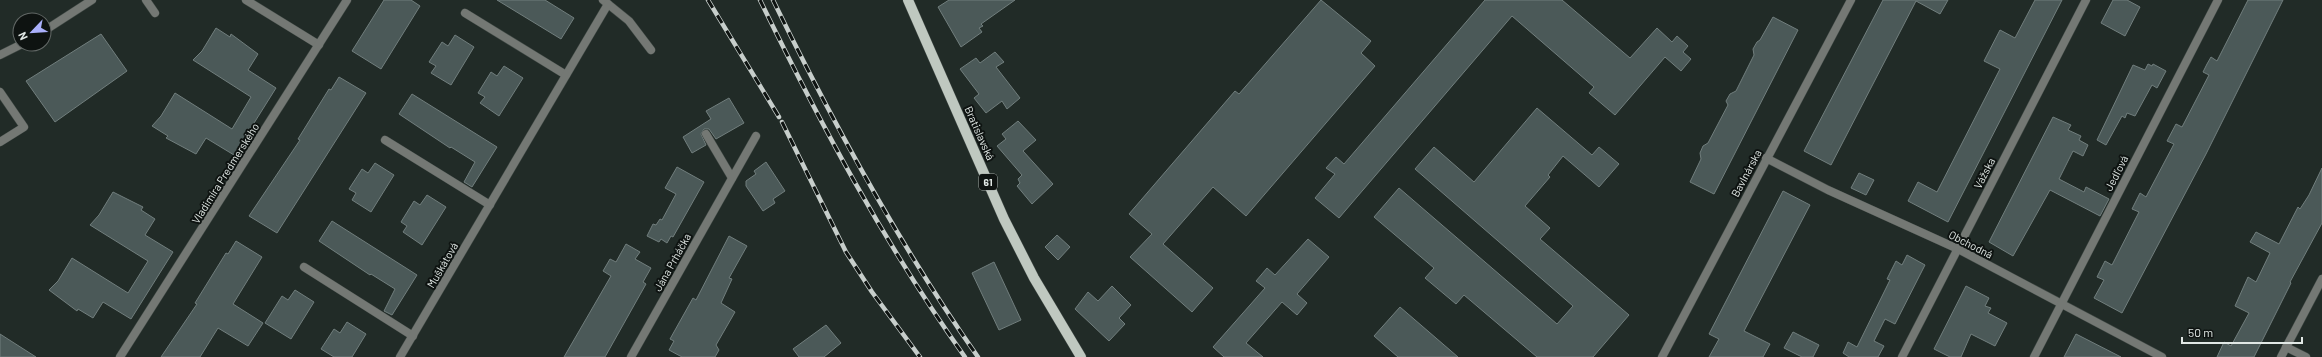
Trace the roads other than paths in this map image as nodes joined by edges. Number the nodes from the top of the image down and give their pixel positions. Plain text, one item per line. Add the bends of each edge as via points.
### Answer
1 (92, 0) edge
2 (146, 0) edge
3 (246, 0) edge
4 (347, 0) edge
5 (908, 0) edge
6 (1851, 0) edge
7 (2086, 0) edge
8 (2218, 0) edge
9 (606, 2) edge
10 (155, 13) dead end
11 (466, 13) dead end
12 (52, 26) edge
13 (319, 45) junction
14 (12, 49) edge
15 (651, 50) dead end
16 (0, 56) edge
17 (566, 75) junction
18 (0, 92) edge
19 (706, 134) dead end
20 (756, 136) dead end
21 (385, 140) dead end
22 (0, 142) edge
23 (1766, 158) junction
24 (732, 178) junction
25 (490, 205) junction
26 (1958, 249) junction
27 (304, 267) dead end
28 (2322, 279) edge
29 (2061, 304) junction
30 (413, 336) junction
31 (2286, 347) junction
32 (120, 357) edge
33 (400, 357) edge
34 (631, 357) edge
35 (1081, 357) edge
36 (1662, 357) edge
37 (1902, 357) edge
38 (2034, 357) edge
39 (2162, 357) edge
40 (2281, 357) edge
41 (2306, 357) edge

1 - 12 street
2 - 10 street
3 - 13 street
4 - 13 street, Vladimíra Predmerského
5 - 35 main road, Bratislavská / 61 via 1004,219 1034,278
6 - 23 street, Bavlnárska
7 - 26 street, Vážska
8 - 29 street, Jedľová
9 - 15 street, Muškátová via 629,21
9 - 17 street, Muškátová
11 - 17 street
13 - 32 street, Vladimíra Predmerského
14 - 16 street
17 - 25 street, Muškátová
18 - 22 street via 24,127
19 - 24 street
20 - 24 street, Jána Prháčka
21 - 25 street
23 - 26 street, Obchodná via 1828,190
23 - 36 street, Bavlnárska
24 - 34 street, Jána Prháčka
25 - 30 street, Muškátová
26 - 29 street, Obchodná
26 - 37 street, Vážska
27 - 30 street
28 - 31 street
29 - 38 street, Jedľová
29 - 39 street, Obchodná
30 - 33 street, Muškátová
31 - 40 street
31 - 41 street

